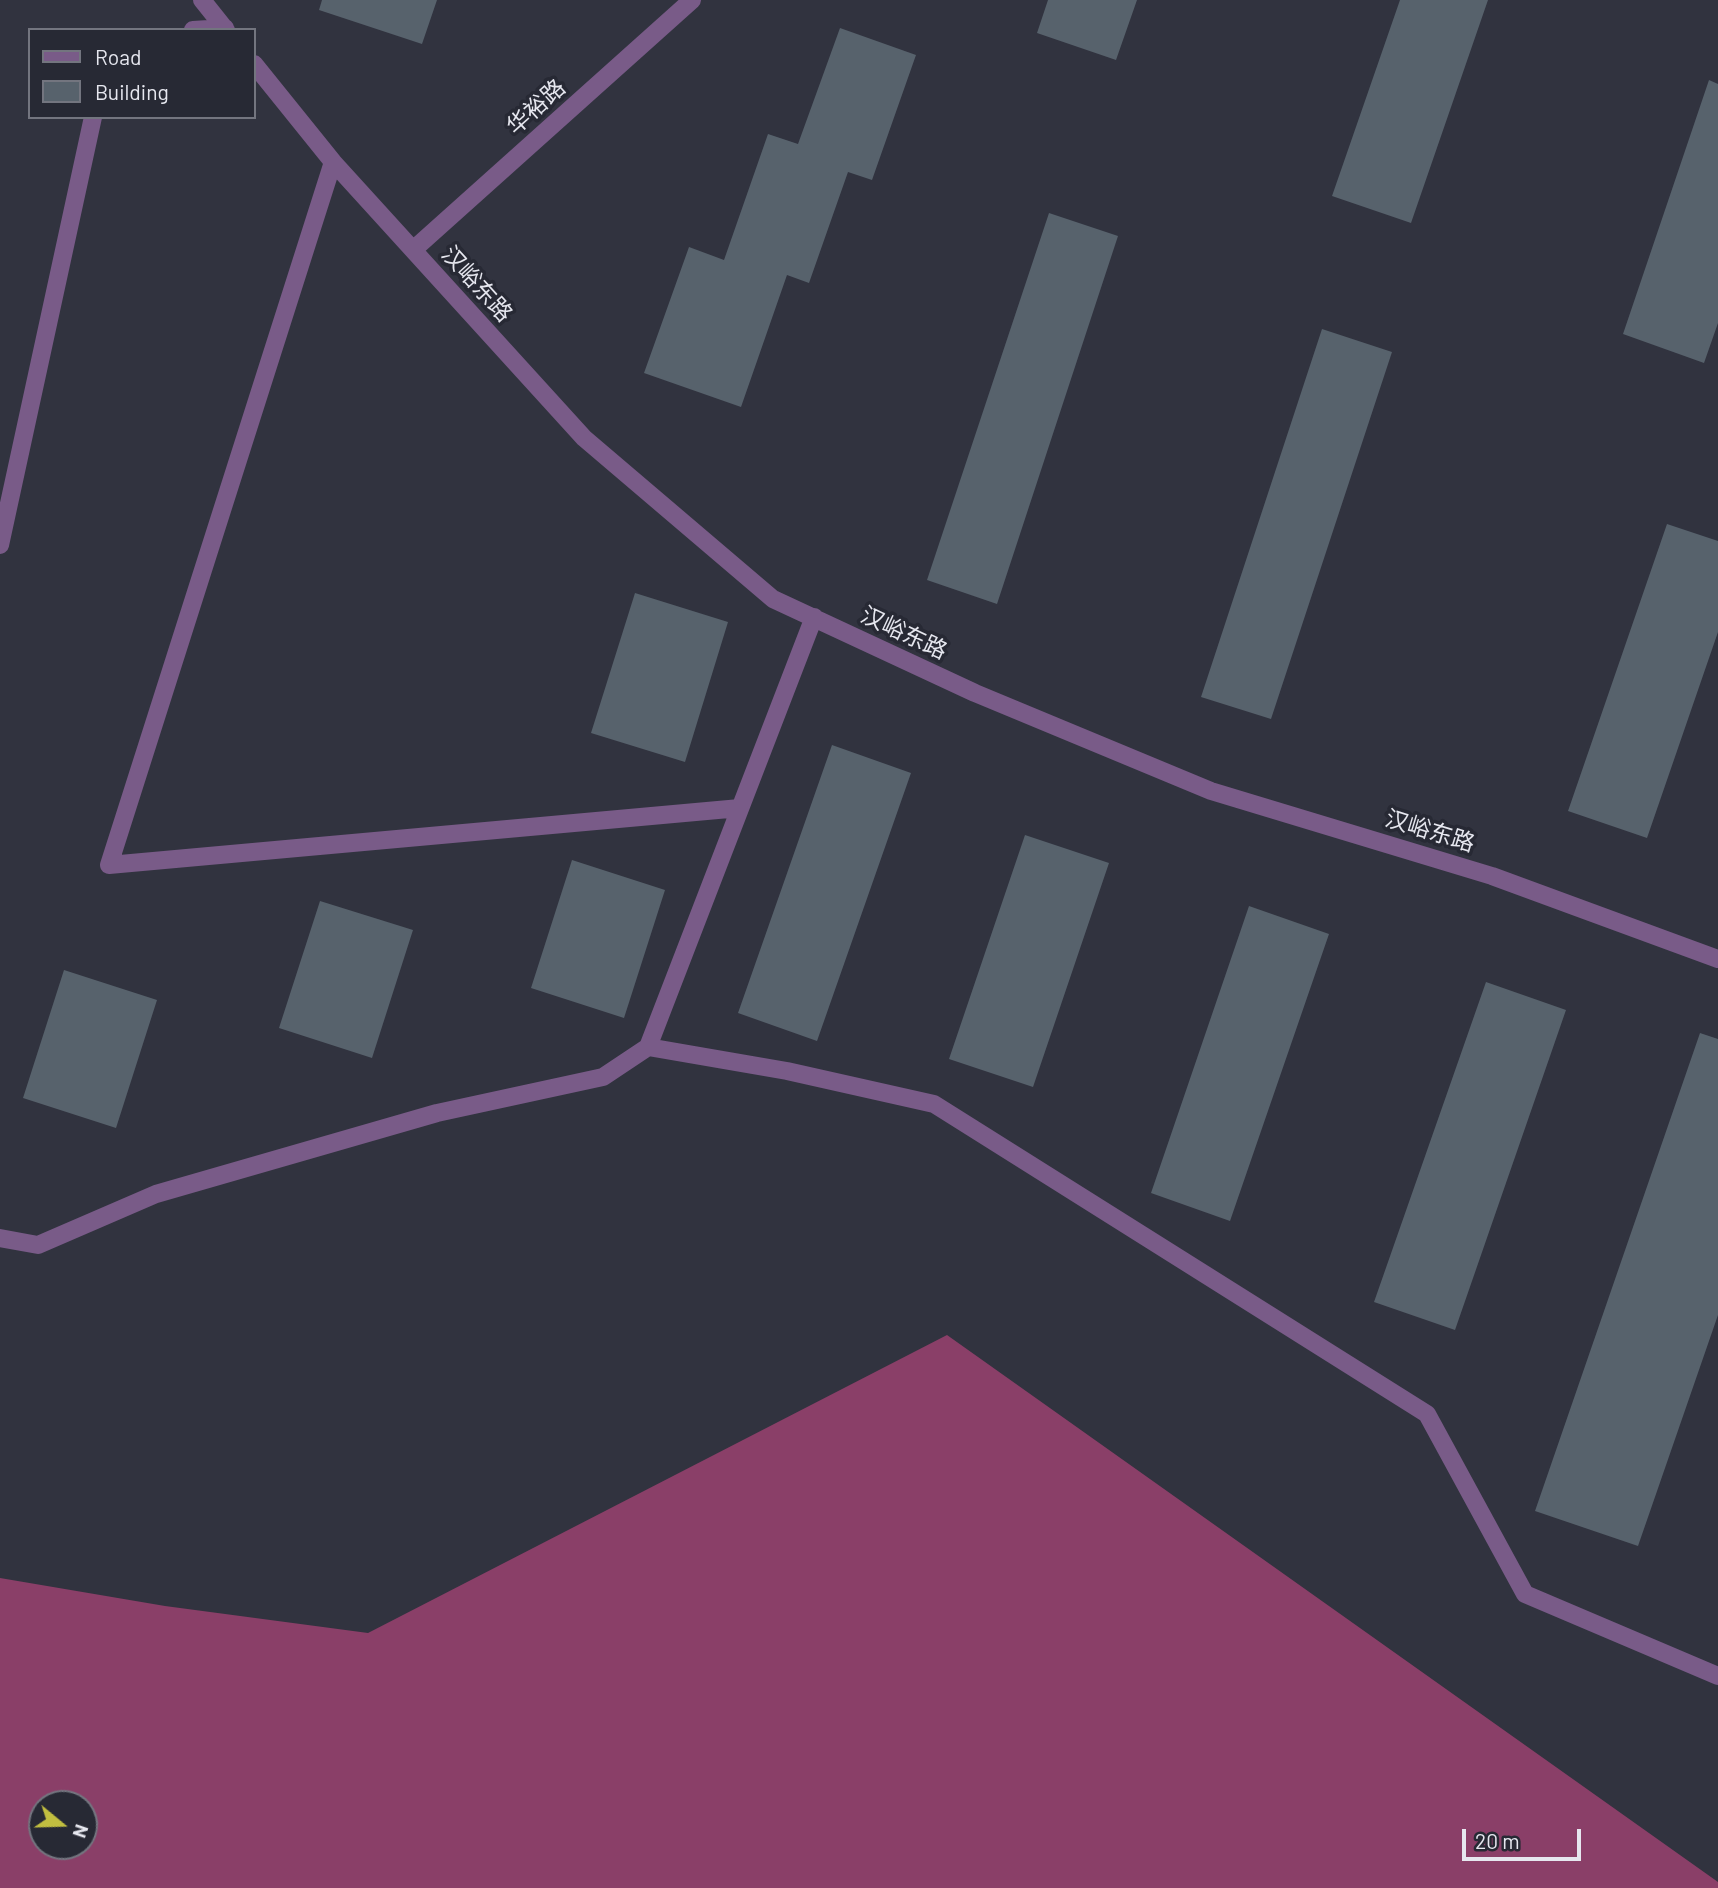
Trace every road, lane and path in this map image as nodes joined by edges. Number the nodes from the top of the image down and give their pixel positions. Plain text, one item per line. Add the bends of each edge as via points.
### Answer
1 (202, 0) edge
2 (692, 0) edge
3 (224, 28) edge
4 (256, 67) edge
5 (93, 119) edge
6 (332, 162) junction
7 (413, 250) junction
8 (0, 545) edge
9 (814, 617) junction
10 (740, 808) junction
11 (1718, 959) edge
12 (648, 1046) junction
13 (0, 1238) edge
14 (1718, 1676) edge

1 - 3 street
2 - 7 street, 华裕路
4 - 6 street, 汉峪东路
5 - 8 street
6 - 7 street, 汉峪东路
6 - 10 street via 109,866
7 - 9 street, 汉峪东路 via 584,438 774,599
9 - 10 street
9 - 11 street, 汉峪东路 via 975,693 1211,791 1492,876
10 - 12 street
12 - 13 street via 604,1077 438,1113 156,1194 38,1245
12 - 14 street via 934,1104 1427,1414 1525,1594

